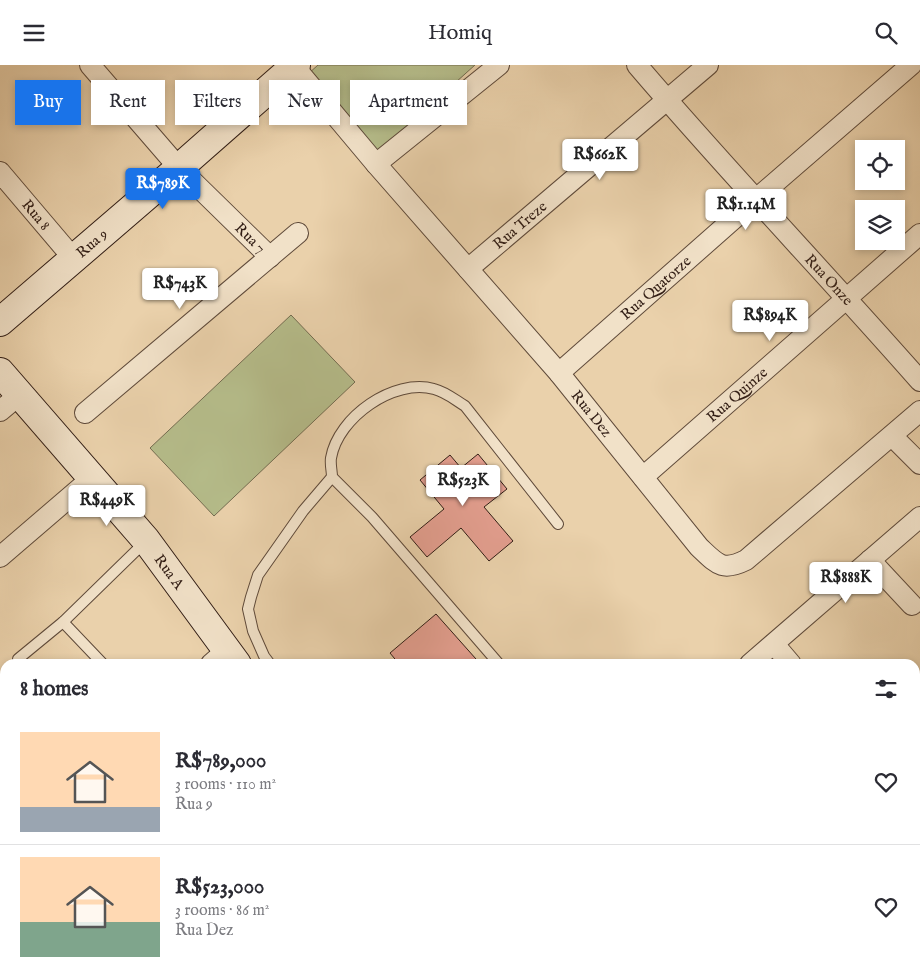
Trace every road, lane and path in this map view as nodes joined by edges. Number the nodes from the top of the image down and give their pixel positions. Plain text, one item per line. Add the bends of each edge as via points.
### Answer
1 (90, 65) edge
2 (294, 65) edge
3 (499, 65) edge
4 (637, 65) edge
5 (708, 65) edge
6 (912, 65) edge
7 (667, 100) junction
8 (376, 164) junction
9 (180, 168) junction
10 (0, 172) edge
11 (755, 200) junction
12 (298, 233) dead end
13 (920, 234) edge
14 (270, 257) junction
15 (73, 258) junction
16 (468, 269) junction
17 (847, 298) junction
18 (0, 322) edge
19 (0, 372) edge
20 (559, 373) junction
21 (920, 381) edge
22 (10, 403) edge
23 (920, 411) edge
24 (85, 413) dead end
25 (892, 436) junction
26 (920, 464) edge
27 (93, 477) junction
28 (332, 477) junction
29 (643, 477) junction
30 (920, 517) edge
31 (558, 524) dead end
32 (146, 540) junction
33 (0, 557) edge
34 (870, 560) junction
35 (912, 605) dead end
36 (63, 622) junction
37 (774, 644) junction
38 (18, 659) dead end
39 (98, 659) edge
40 (225, 659) edge
41 (266, 659) edge
42 (495, 659) edge
43 (756, 659) edge
44 (787, 659) edge

1 - 9 street, Rua 7
2 - 8 street, Rua Dez
2 - 9 street, Rua 9
3 - 8 street
4 - 7 street, Rua Onze
5 - 7 street, Rua Treze
6 - 11 street, Rua Quatorze
7 - 11 street, Rua Onze
7 - 16 street, Rua Treze
8 - 16 street, Rua Dez
9 - 14 street, Rua 7
9 - 15 street, Rua 9
10 - 15 street, Rua 8
11 - 17 street, Rua Onze
11 - 20 street, Rua Quatorze
12 - 14 street
13 - 17 street, Rua Quinze
14 - 24 street
15 - 18 street, Rua 9
16 - 20 street, Rua Dez
17 - 21 street, Rua Onze
17 - 29 street, Rua Quinze
19 - 22 street, Rua A
20 - 29 street, Rua Dez
22 - 27 street, Rua A
23 - 25 street, Rua Dez
25 - 26 street
25 - 29 street, Rua Dez via 746,560 726,567 716,563 699,547
27 - 32 street, Rua A
27 - 33 street
28 - 31 lane via 331,458 338,437 353,418 379,398 395,391 414,387 434,389 464,406
28 - 41 lane via 258,575 248,609 253,631
28 - 42 lane via 372,517
30 - 34 street
32 - 36 lane
32 - 40 street, Rua A
34 - 35 street
34 - 37 street
36 - 38 lane
36 - 39 lane
37 - 43 street
37 - 44 street

